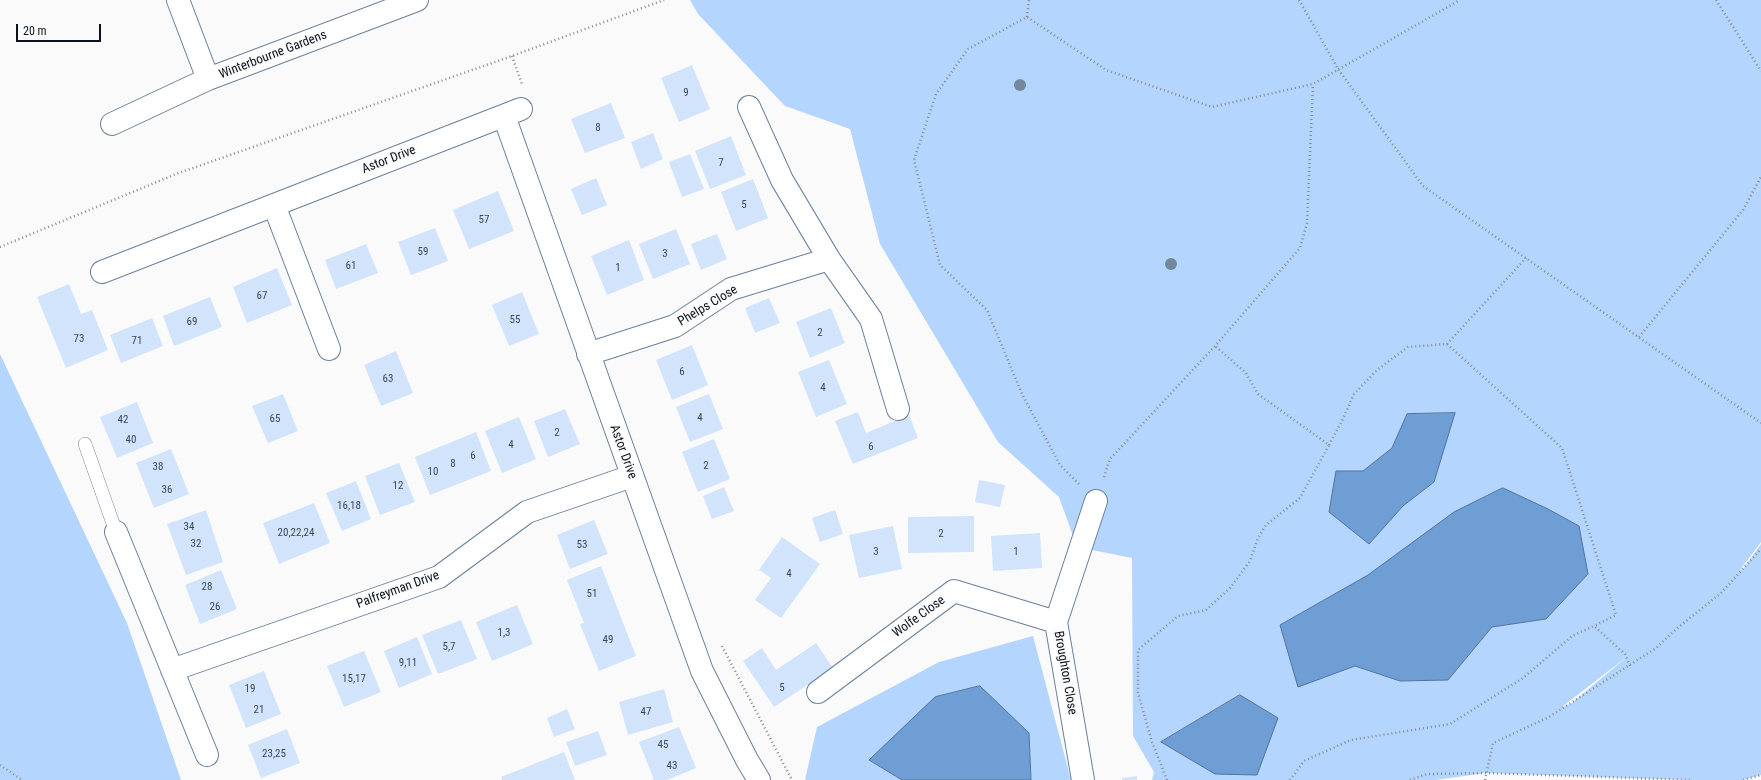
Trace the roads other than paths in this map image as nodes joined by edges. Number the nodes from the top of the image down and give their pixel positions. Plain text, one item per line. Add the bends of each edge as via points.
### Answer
1 (178, 0) edge
2 (417, 0) edge
3 (208, 79) junction
4 (749, 107) dead end
5 (112, 124) dead end
6 (274, 205) junction
7 (829, 259) junction
8 (102, 272) dead end
9 (329, 348) dead end
10 (588, 354) junction
11 (898, 409) dead end
12 (85, 444) dead end
13 (632, 476) junction
14 (1096, 500) road end
15 (116, 532) joint
16 (1056, 622) junction
17 (172, 670) junction
18 (818, 692) dead end
19 (207, 756) dead end
20 (759, 780) edge
21 (1083, 780) edge

1 - 3 street, Winterbourne Gardens
2 - 3 street, Winterbourne Gardens
3 - 5 street
4 - 7 street via 782,180
6 - 8 street, Astor Drive
6 - 9 street
6 - 10 street, Astor Drive via 513,112
7 - 10 street, Phelps Close via 731,289 675,326
7 - 11 street via 871,319
10 - 13 street, Astor Drive
12 - 15 lane
13 - 17 street, Palfreyman Drive via 527,512 440,577
13 - 20 street, Astor Drive via 702,671
14 - 16 street, Broughton Close
15 - 17 street
16 - 18 street, Wolfe Close via 954,591
16 - 21 street, Broughton Close
17 - 19 street

